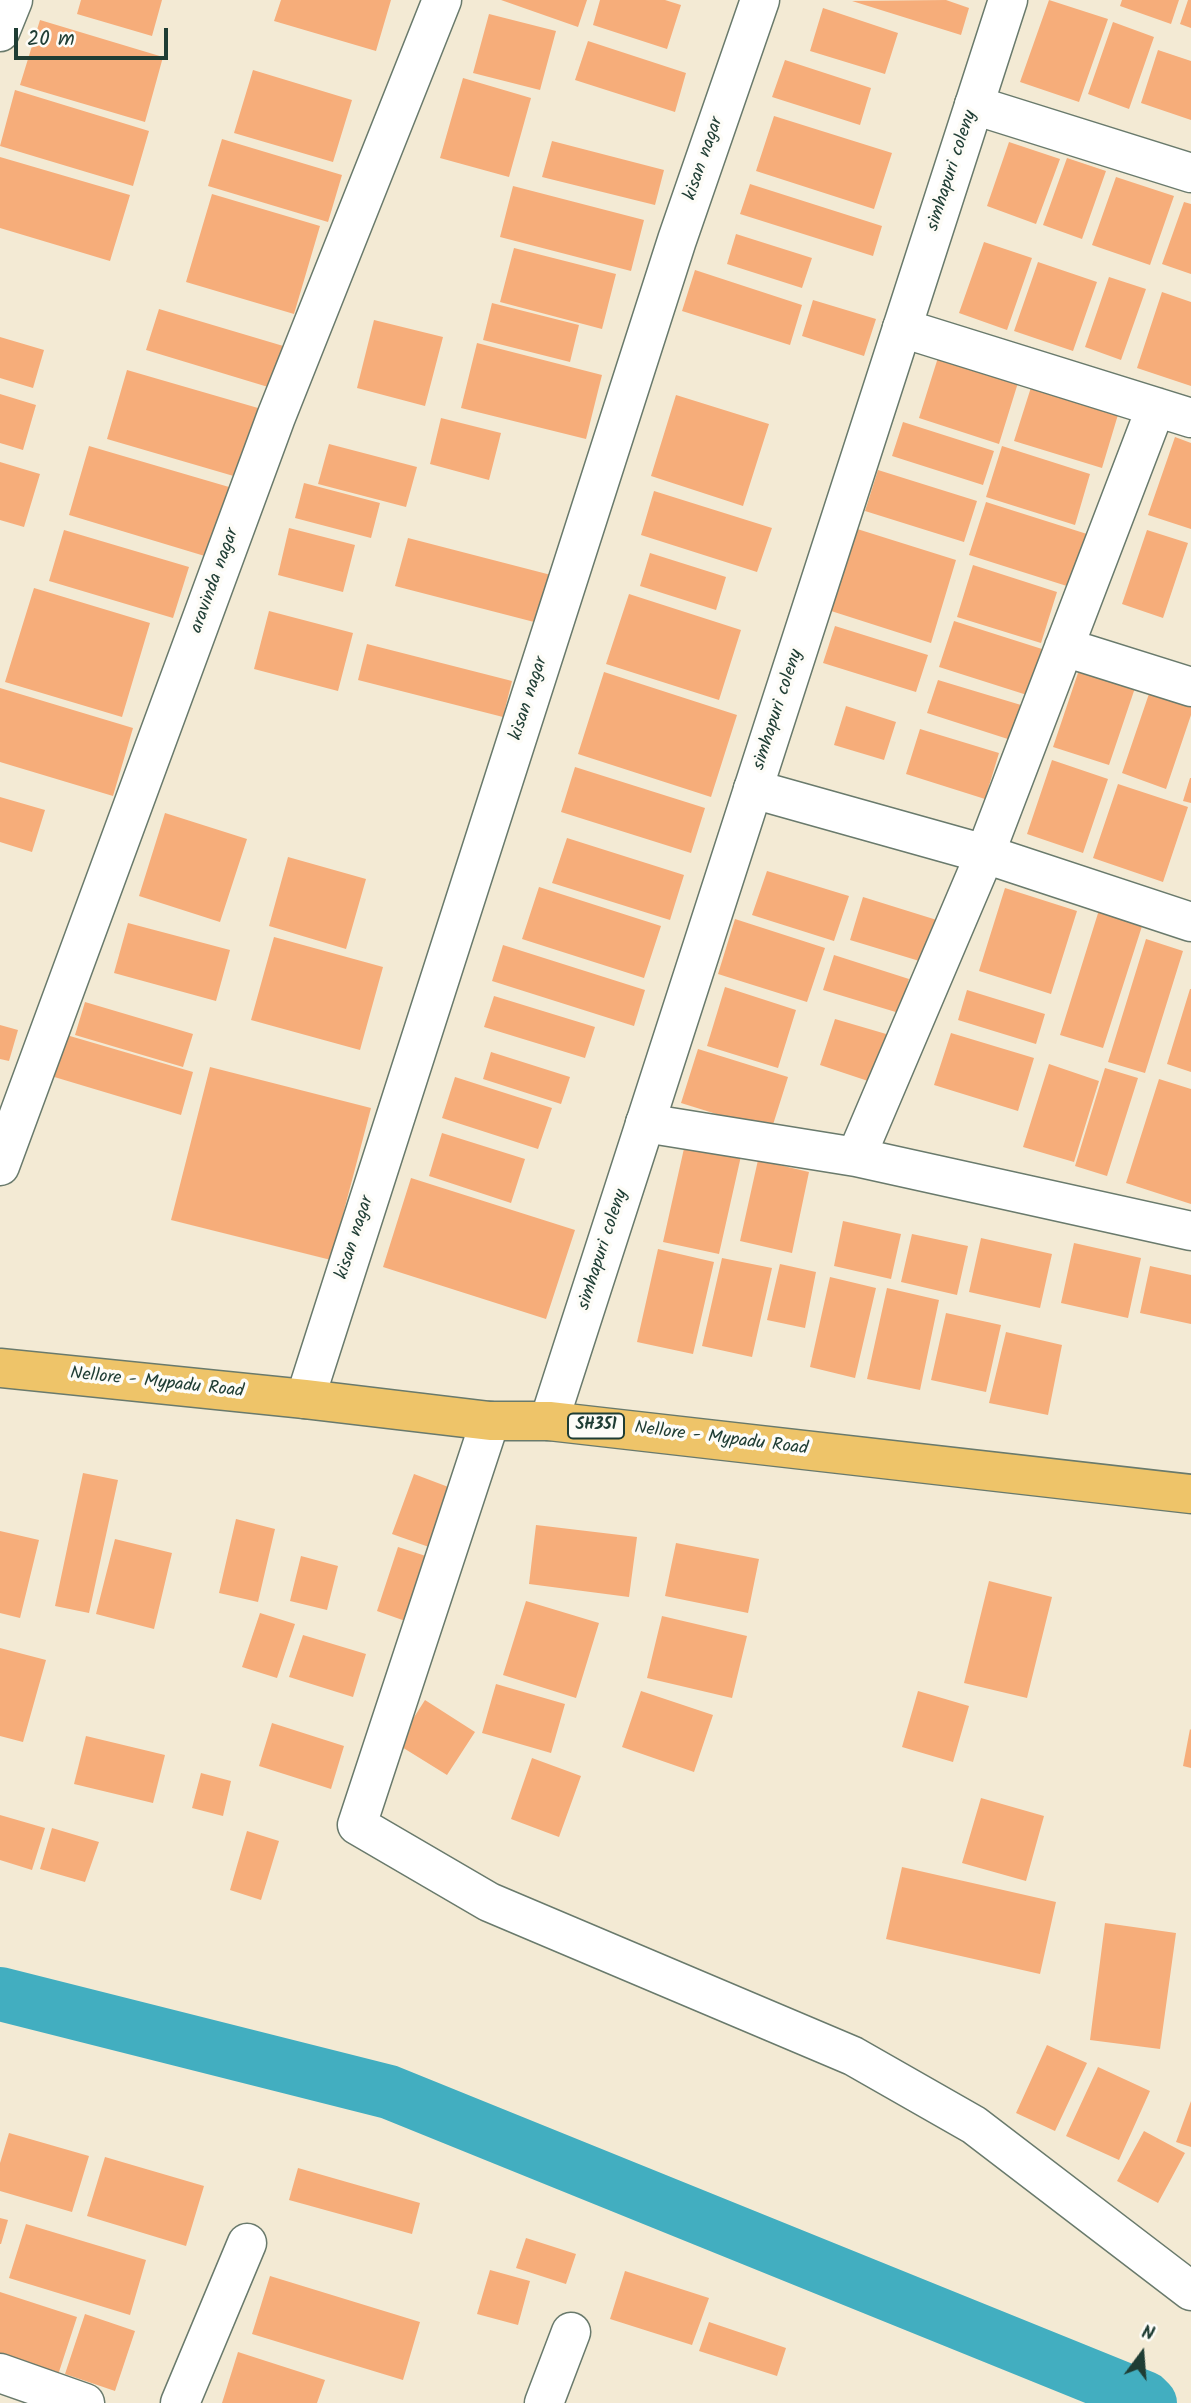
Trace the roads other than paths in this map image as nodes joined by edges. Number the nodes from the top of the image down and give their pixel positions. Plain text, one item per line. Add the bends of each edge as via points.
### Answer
1 (13, 0) edge
2 (442, 0) edge
3 (760, 0) edge
4 (1008, 0) edge
5 (0, 32) edge
6 (974, 105) junction
7 (1191, 173) edge
8 (902, 328) junction
9 (1173, 412) edge
10 (1064, 647) junction
11 (1191, 687) edge
12 (753, 789) junction
13 (985, 854) junction
14 (1191, 922) edge
15 (645, 1123) junction
16 (856, 1157) junction
17 (0, 1166) edge
18 (1191, 1231) edge
19 (0, 1368) edge
20 (305, 1399) junction
21 (490, 1421) junction
22 (549, 1421) junction
23 (1191, 1494) edge
24 (247, 2243) dead end
25 (1191, 2291) edge
26 (571, 2332) dead end
27 (0, 2374) edge
28 (85, 2403) edge
29 (180, 2403) edge
30 (544, 2403) edge

1 - 5 street
2 - 17 street, aravinda nagar via 276,417
3 - 20 street, kisan nagar via 677,240
4 - 6 street, simhapuri coleny
6 - 7 street
6 - 8 street, simhapuri coleny
8 - 9 street
8 - 12 street, simhapuri coleny
9 - 10 street
10 - 11 street
10 - 13 street
12 - 13 street
12 - 15 street, simhapuri coleny
13 - 14 street
13 - 16 street
15 - 16 street
15 - 22 street, simhapuri coleny
16 - 18 street
19 - 20 main road, Nellore - Mypadu Road / SH351
20 - 21 main road, Nellore - Mypadu Road / SH351
21 - 22 main road, Nellore - Mypadu Road / SH351
21 - 25 street via 357,1825 489,1902 853,2056 974,2125
22 - 23 main road, Nellore - Mypadu Road / SH351
24 - 29 street
26 - 30 street
27 - 28 street

